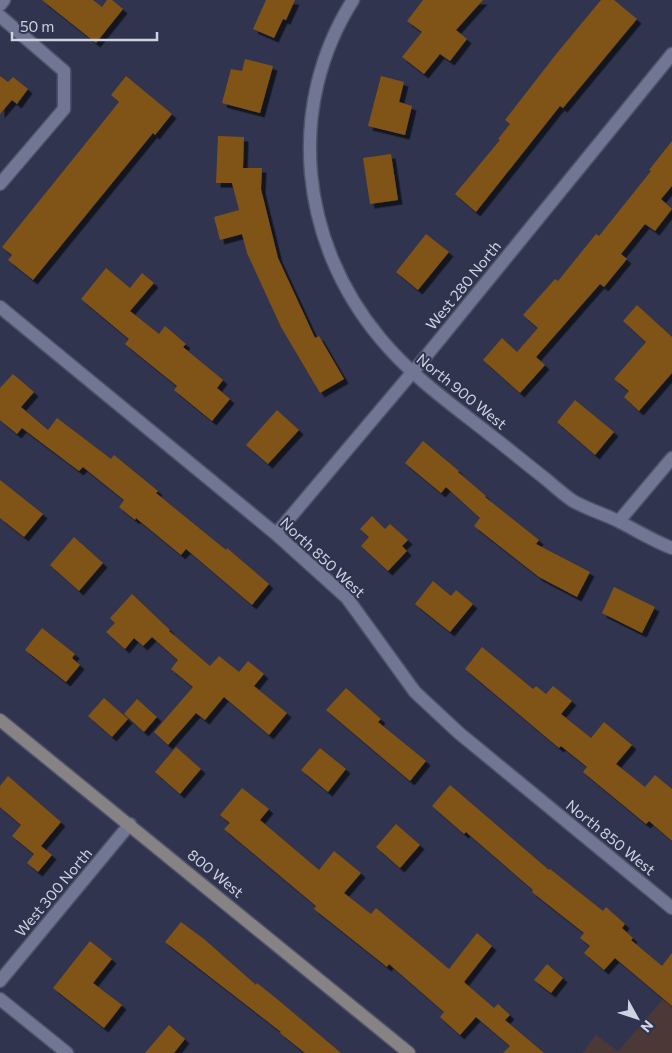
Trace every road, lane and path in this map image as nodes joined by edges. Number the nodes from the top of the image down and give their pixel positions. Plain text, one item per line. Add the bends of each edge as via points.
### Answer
1 (4, 0) edge
2 (353, 0) edge
3 (0, 5) edge
4 (0, 16) edge
5 (672, 54) edge
6 (0, 184) edge
7 (0, 307) edge
8 (412, 372) junction
9 (672, 458) edge
10 (619, 521) junction
11 (276, 534) junction
12 (672, 548) edge
13 (0, 720) edge
14 (130, 824) junction
15 (672, 908) edge
16 (0, 981) edge
17 (0, 998) edge
18 (67, 1053) edge
19 (410, 1053) edge

1 - 3 street
2 - 8 street, North 900 West via 328,50 317,87 310,154 312,187 327,248 342,283 380,339
4 - 6 street via 64,71 64,108
5 - 8 street, West 280 North
7 - 11 street, North 850 West
8 - 10 street, North 900 West via 573,501
8 - 11 street, West 280 North
9 - 10 street
10 - 12 street, North 900 West
11 - 15 street, North 850 West via 347,598 415,692 459,733
13 - 14 street, 800 West
14 - 16 street, West 300 North
14 - 19 street, 800 West
17 - 18 street

